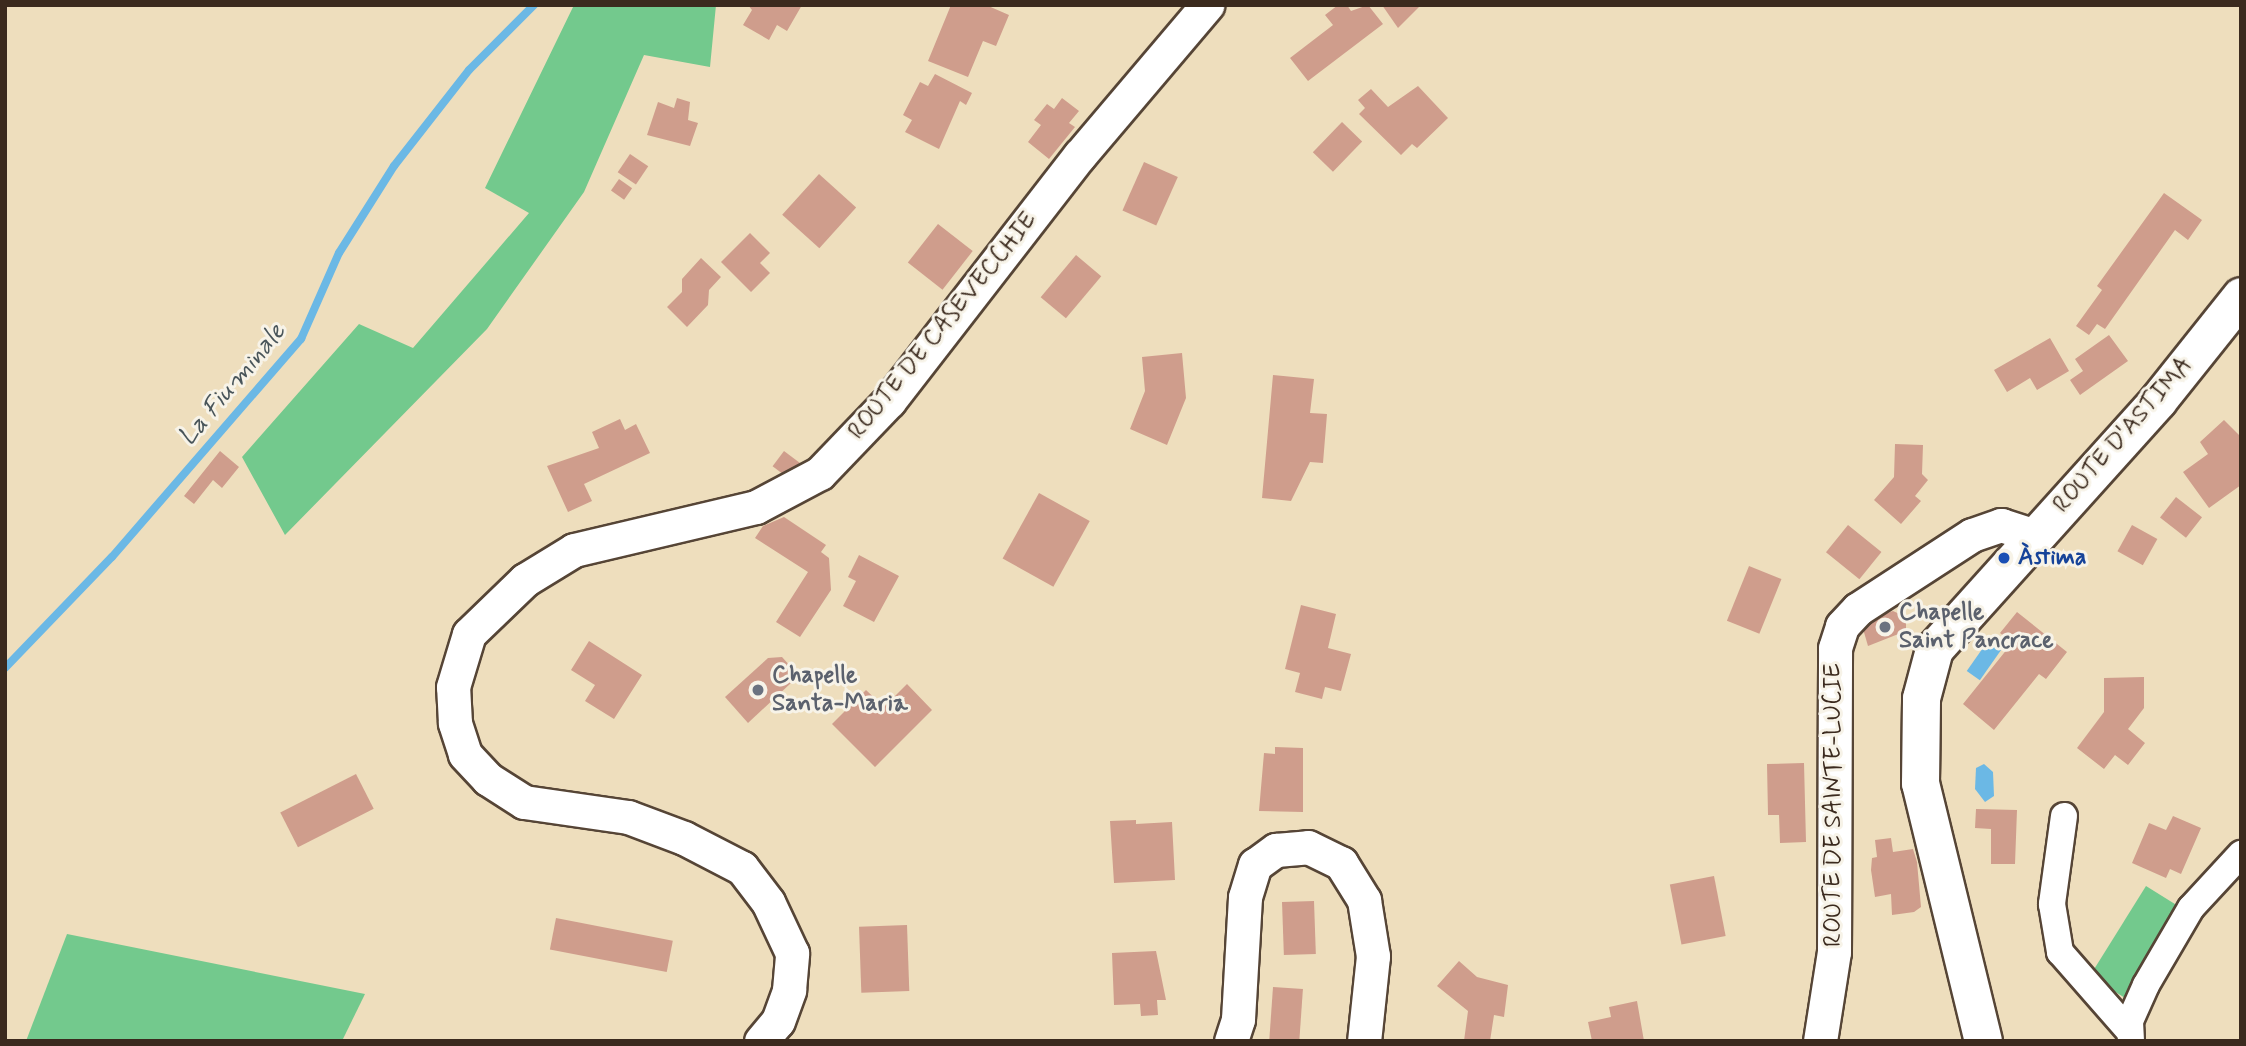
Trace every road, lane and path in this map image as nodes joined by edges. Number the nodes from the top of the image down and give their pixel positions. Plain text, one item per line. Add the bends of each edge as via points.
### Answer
1 (1207, 5) edge
2 (2241, 296) edge
3 (2034, 536) junction
4 (2064, 816) dead end
5 (2241, 854) edge
6 (2130, 1037) edge
7 (761, 1041) edge
8 (1231, 1041) edge
9 (1364, 1041) edge
10 (1820, 1041) edge
11 (1983, 1041) edge

1 - 7 street, ROUTE DE CASEVECCHIE via 1080,155 889,401 820,473 756,507 574,550 526,580 469,634 453,687 455,723 465,754 488,779 524,802 628,817 684,838 742,868 768,902 792,953 789,990 778,1021
2 - 3 main road, ROUTE D'ASTIMA via 2158,400
3 - 10 street, ROUTE DE SAINTE-LUCIE via 2001,525 1972,535 1858,609 1842,626 1835,648 1834,953
3 - 11 main road, ROUTE D'ASTIMA via 1934,649 1921,698 1920,783
4 - 6 street via 2052,904 2060,952
5 - 6 street via 2191,908 2146,985 2130,1021
8 - 9 street via 1238,1019 1245,897 1255,864 1276,850 1307,847 1341,863 1364,900 1373,956

